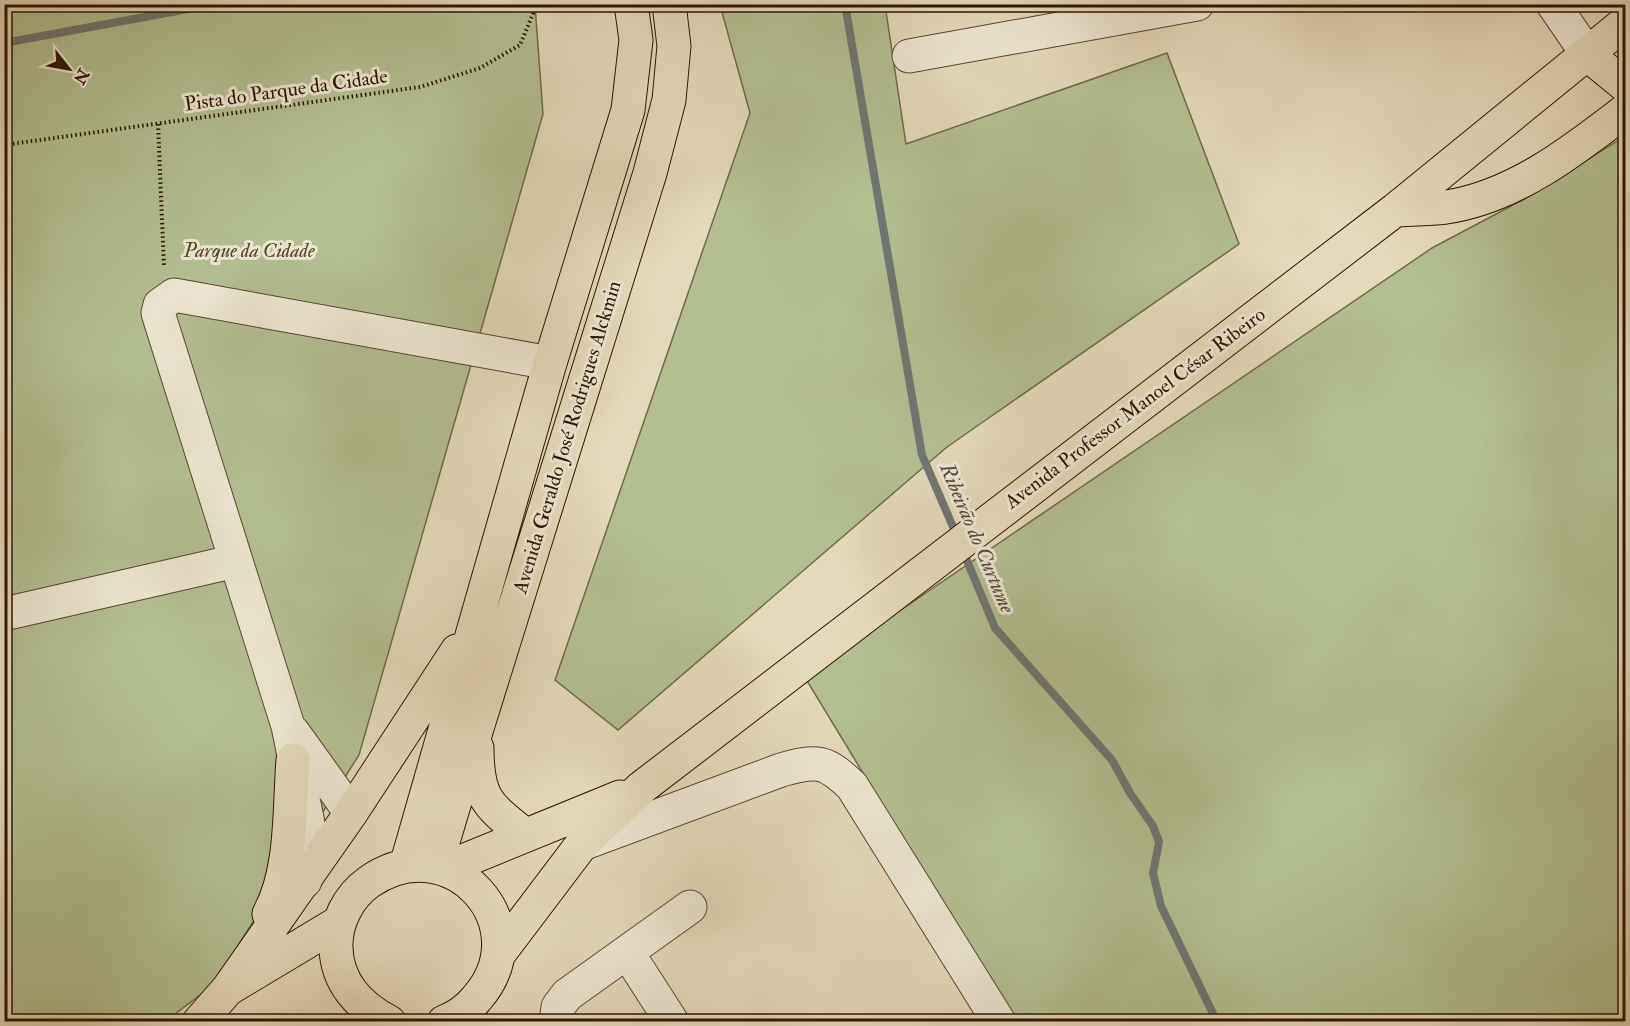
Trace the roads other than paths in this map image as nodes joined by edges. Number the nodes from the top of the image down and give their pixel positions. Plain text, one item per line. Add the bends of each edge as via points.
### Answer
1 (631, 4) edge
2 (669, 4) edge
3 (1197, 4) edge
4 (1553, 4) edge
5 (1626, 22) edge
6 (1588, 55) junction
7 (909, 56) dead end
8 (1626, 86) edge
9 (1626, 110) edge
10 (1395, 210) junction
11 (550, 363) junction
12 (236, 561) junction
13 (4, 614) edge
14 (476, 622) junction
15 (288, 726) junction
16 (477, 728) junction
17 (293, 760) junction
18 (641, 788) junction
19 (351, 813) junction
20 (525, 835) junction
21 (582, 844) junction
22 (429, 867) junction
23 (305, 881) junction
24 (690, 907) dead end
25 (338, 923) junction
26 (627, 952) junction
27 (498, 955) junction
28 (486, 988) junction
29 (228, 989) junction
30 (199, 1022) edge
31 (389, 1022) edge
32 (444, 1022) edge
33 (488, 1022) edge
34 (556, 1022) edge
35 (672, 1022) edge
36 (999, 1022) edge

1 - 11 main road, Avenida Geraldo José Rodrigues Alckmin via 636,40 628,110
2 - 16 main road, Avenida Geraldo José Rodrigues Alckmin via 674,45 669,100 650,173
3 - 7 street
4 - 6 street
5 - 6 main road, Avenida Professor Manoel César Ribeiro
6 - 8 main road
6 - 10 main road, Avenida Professor Manoel César Ribeiro
9 - 10 main road via 1529,178 1447,207
10 - 18 main road, Avenida Professor Manoel César Ribeiro
11 - 12 street via 174,295 166,298 158,313
11 - 14 main road, Avenida Geraldo José Rodrigues Alckmin
12 - 13 street
12 - 15 street
14 - 19 main road
14 - 22 main road, Avenida Geraldo José Rodrigues Alckmin
15 - 17 street
15 - 19 street
16 - 20 main road via 477,777 485,799
16 - 22 main road, Avenida Geraldo José Rodrigues Alckmin
17 - 23 street via 309,823
17 - 29 main road via 285,864 274,905
18 - 20 main road, Avenida Professor Manoel César Ribeiro
18 - 21 main road, Avenida Professor Manoel César Ribeiro
19 - 23 main road
20 - 22 main road, Avenida Professor Manoel César Ribeiro
21 - 27 main road, Avenida Professor Manoel César Ribeiro
21 - 36 street via 781,770 809,762 834,769 852,786
22 - 25 main road, Avenida Professor Manoel César Ribeiro via 387,869 356,891
22 - 27 main road via 465,879 487,903 498,934
23 - 29 main road
24 - 26 street
25 - 29 main road
25 - 31 main road via 340,973 352,995 370,1012
26 - 34 street via 567,995 558,1007
26 - 35 street
27 - 28 main road
28 - 32 main road via 469,1008
28 - 33 main road
29 - 30 main road

